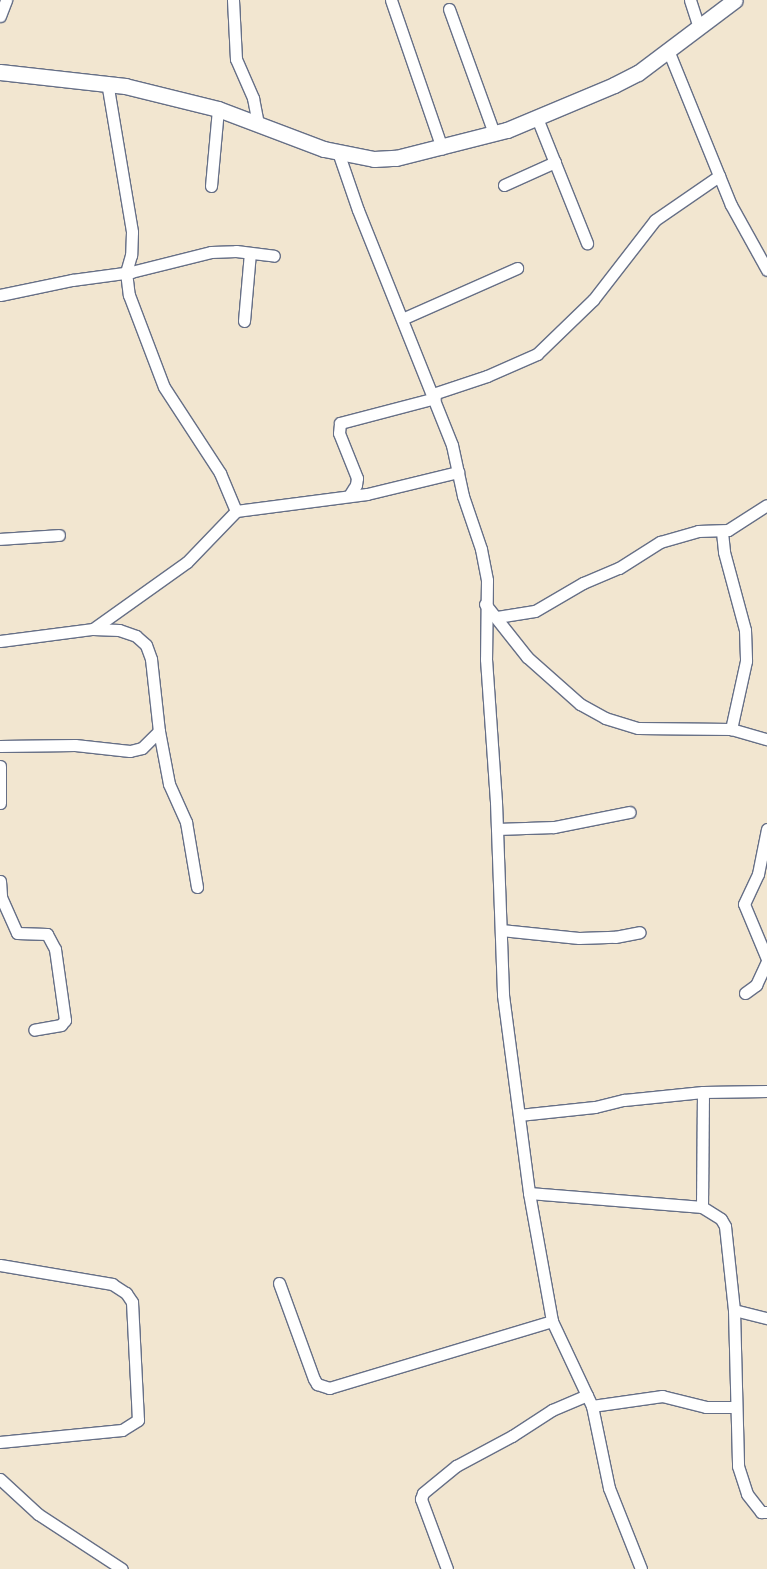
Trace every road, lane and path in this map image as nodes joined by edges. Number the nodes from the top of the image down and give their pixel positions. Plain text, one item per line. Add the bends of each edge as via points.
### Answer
1 (6, 0) edge
2 (233, 0) edge
3 (391, 0) edge
4 (690, 0) edge
5 (735, 0) edge
6 (449, 9) dead end
7 (0, 16) edge
8 (699, 27) junction
9 (668, 50) junction
10 (0, 72) edge
11 (107, 82) junction
12 (218, 110) junction
13 (537, 118) junction
14 (258, 124) junction
15 (494, 134) junction
16 (442, 148) junction
17 (338, 152) junction
18 (555, 162) junction
19 (719, 176) junction
20 (504, 185) dead end
21 (211, 186) dead end
22 (587, 243) dead end
23 (250, 253) junction
24 (274, 256) dead end
25 (517, 268) dead end
26 (767, 270) edge
27 (126, 272) junction
28 (0, 296) edge
29 (402, 319) junction
30 (244, 321) dead end
31 (434, 396) junction
32 (458, 472) junction
33 (349, 496) junction
34 (767, 505) edge
35 (236, 511) junction
36 (722, 532) junction
37 (59, 535) dead end
38 (0, 539) edge
39 (485, 604) junction
40 (496, 616) junction
41 (93, 629) junction
42 (0, 641) edge
43 (731, 729) junction
44 (158, 731) junction
45 (767, 739) edge
46 (0, 746) edge
47 (0, 766) edge
48 (0, 803) edge
49 (630, 812) dead end
50 (497, 829) junction
51 (767, 829) edge
52 (0, 881) edge
53 (198, 887) dead end
54 (1, 898) edge
55 (501, 930) junction
56 (640, 932) dead end
57 (767, 960) edge
58 (745, 993) dead end
59 (34, 1030) dead end
60 (767, 1090) edge
61 (703, 1092) junction
62 (519, 1115) junction
63 (529, 1194) junction
64 (702, 1206) junction
65 (0, 1265) edge
66 (279, 1283) dead end
67 (734, 1310) junction
68 (767, 1318) edge
69 (552, 1321) junction
70 (587, 1395) junction
71 (592, 1406) junction
72 (736, 1407) junction
73 (0, 1442) edge
74 (0, 1479) edge
75 (767, 1512) edge
76 (122, 1569) edge
77 (447, 1569) edge
78 (641, 1569) edge

1 - 7 street
2 - 14 street via 236,59 253,98
3 - 16 street
4 - 8 street
5 - 8 street
6 - 15 street
8 - 9 street
9 - 13 street via 638,73
9 - 19 street
10 - 11 street
11 - 12 street
11 - 27 street via 132,232
12 - 14 street
12 - 21 street
13 - 15 street
13 - 18 street
14 - 17 street
15 - 16 street
16 - 17 street via 396,158 374,159
17 - 29 street
18 - 20 street
18 - 22 street
19 - 26 street
19 - 31 street via 655,220 593,300 537,354
23 - 24 street
23 - 27 street via 211,252
23 - 30 street
25 - 29 street
27 - 28 street
27 - 35 street via 130,295 164,387 229,488
29 - 31 street
31 - 32 street
31 - 33 street via 340,423 339,433 357,478
32 - 33 street
32 - 39 street via 481,548 487,580
33 - 35 street
34 - 36 street
35 - 41 street via 187,562
36 - 40 street via 698,530 666,540 535,611
36 - 43 street via 724,552 743,622 746,661
37 - 38 street
39 - 40 street
39 - 50 street
40 - 43 street via 527,658 580,704 604,718 638,728
41 - 42 street
41 - 44 street via 129,633 146,645 151,659
43 - 45 street
44 - 46 street via 142,748 130,750 75,745
44 - 53 street via 174,799 189,834
47 - 48 street
49 - 50 street via 554,827
50 - 55 street
51 - 57 street via 758,874 744,904
52 - 54 street
54 - 59 street via 17,933 47,934 55,949 65,1020 61,1025
55 - 56 street via 579,938 615,937
55 - 62 street via 504,995
57 - 58 street via 756,985
60 - 61 street
61 - 62 street
61 - 64 street
62 - 63 street
63 - 64 street
63 - 69 street
64 - 67 street via 721,1219 725,1226
65 - 73 street via 112,1284 126,1293 132,1302 138,1420 122,1430
66 - 69 street via 314,1379 317,1384 329,1388
67 - 68 street
67 - 72 street
69 - 70 street
70 - 71 street
70 - 77 street via 552,1410 456,1466 423,1493 421,1499
71 - 72 street via 662,1396 706,1407
71 - 78 street via 609,1488
72 - 75 street via 741,1478 758,1509
74 - 76 street via 38,1514

